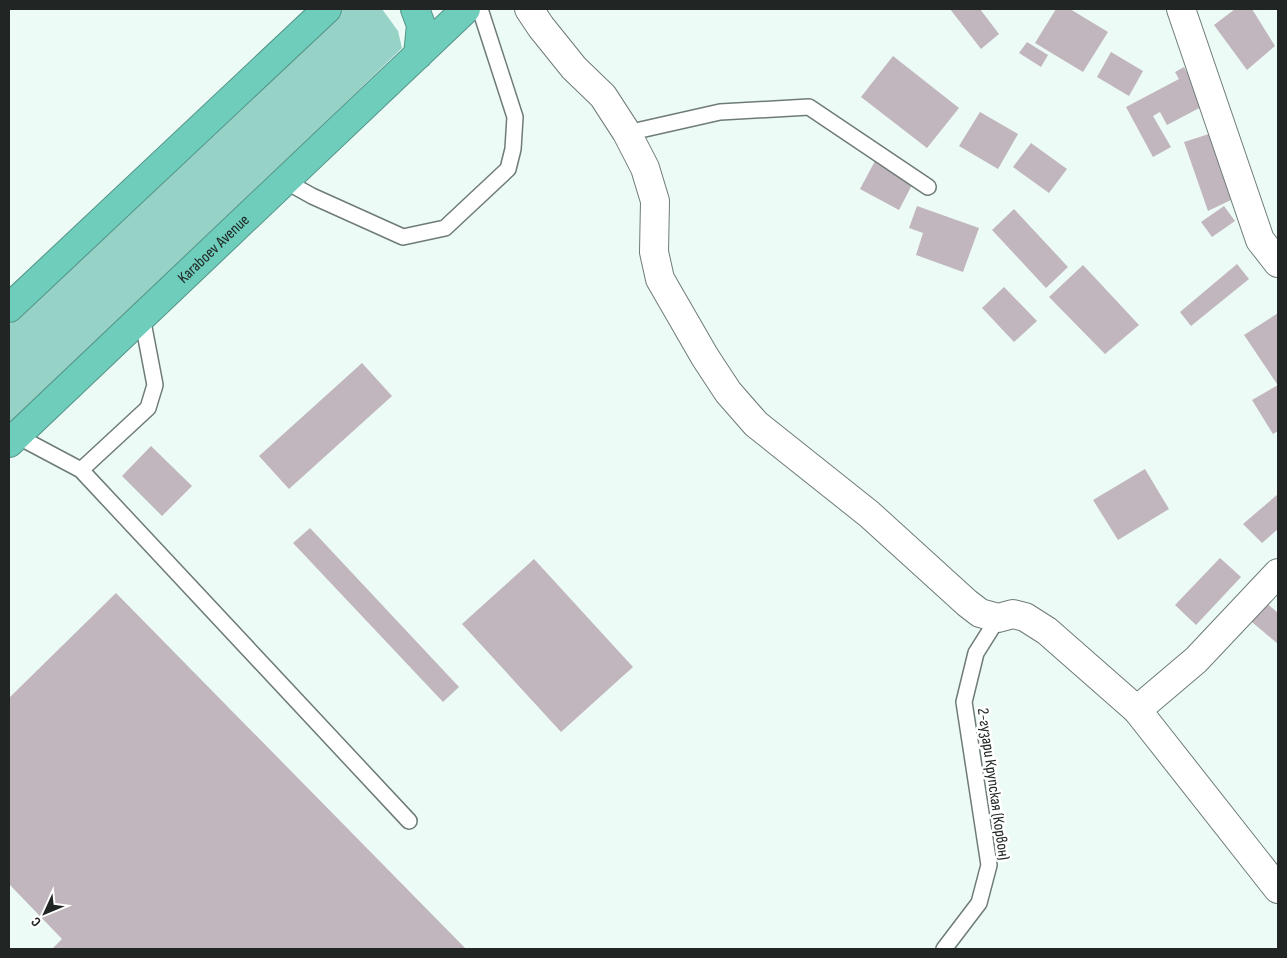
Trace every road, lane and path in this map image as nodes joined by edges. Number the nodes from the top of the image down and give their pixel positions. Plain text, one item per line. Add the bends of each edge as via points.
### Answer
1 (327, 9) edge
2 (415, 9) edge
3 (466, 9) edge
4 (480, 9) edge
5 (530, 9) edge
6 (1181, 9) edge
7 (418, 54) junction
8 (627, 133) junction
9 (284, 180) junction
10 (928, 187) dead end
11 (1278, 263) edge
12 (9, 308) edge
13 (142, 317) junction
14 (13, 440) edge
15 (81, 470) junction
16 (1278, 573) edge
17 (998, 618) junction
18 (1137, 710) junction
19 (409, 821) dead end
20 (1278, 889) edge
21 (944, 949) edge

1 - 12 highway
2 - 7 highway via 421,25
3 - 7 highway, Karaboev Avenue
4 - 9 lane via 515,117 513,149 508,169 445,228 403,237
5 - 8 street via 574,68 603,96
6 - 11 street via 1260,240
7 - 9 highway, Karaboev Avenue
8 - 10 lane via 720,112 809,107
8 - 17 street via 646,168 655,201 654,252 660,279 704,357 728,392 756,424 869,514 967,603 980,613
9 - 13 highway, Karaboev Avenue
13 - 14 highway, Karaboev Avenue
13 - 15 lane via 155,385 148,408
14 - 15 lane
15 - 19 lane
16 - 18 street via 1196,660
17 - 18 street via 1013,614 1047,631
17 - 21 lane, 2-гузари Крупская (Корвон) via 976,652 964,702 989,865 979,903
18 - 20 street

